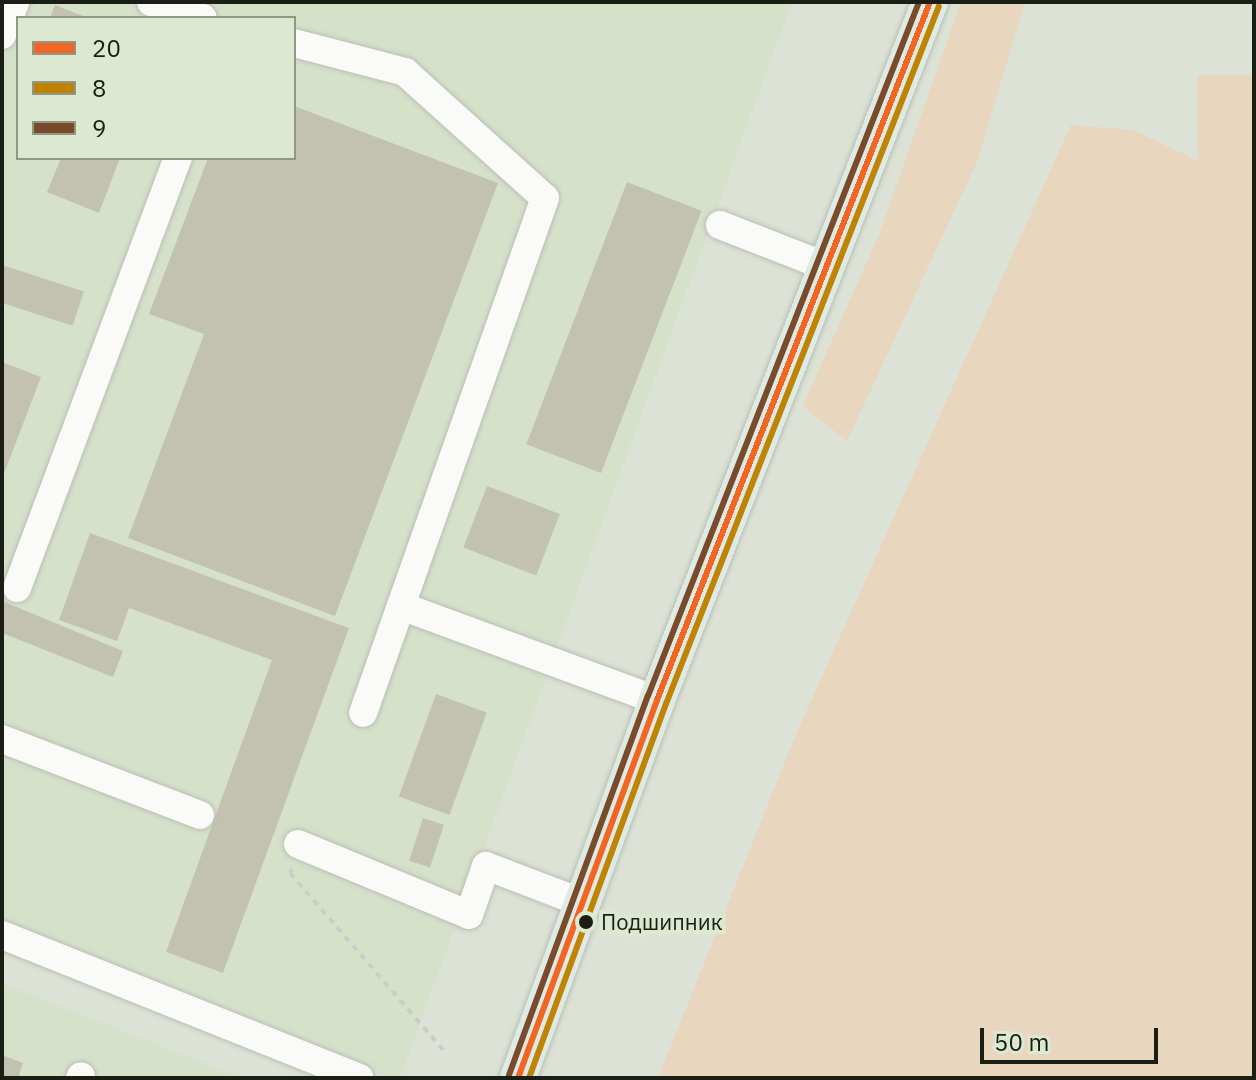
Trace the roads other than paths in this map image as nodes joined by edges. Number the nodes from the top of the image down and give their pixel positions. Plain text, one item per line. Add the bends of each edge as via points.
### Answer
1 (15, 2) edge
2 (151, 2) edge
3 (930, 2) edge
4 (196, 16) edge
5 (2, 35) edge
6 (296, 44) edge
7 (177, 160) edge
8 (720, 225) dead end
9 (828, 267) junction
10 (17, 588) dead end
11 (401, 606) junction
12 (657, 700) junction
13 (363, 713) dead end
14 (2, 739) edge
15 (200, 815) dead end
16 (298, 844) road end
17 (583, 903) junction
18 (2, 935) edge
19 (359, 1078) edge
20 (518, 1078) edge

1 - 5 lane
2 - 4 lane
3 - 9 main road
6 - 11 lane via 405,72 545,198
7 - 10 lane
8 - 9 lane
9 - 12 main road
11 - 12 lane
11 - 13 lane
12 - 17 main road
14 - 15 lane
16 - 17 lane via 469,915 486,866
17 - 20 main road
18 - 19 lane

